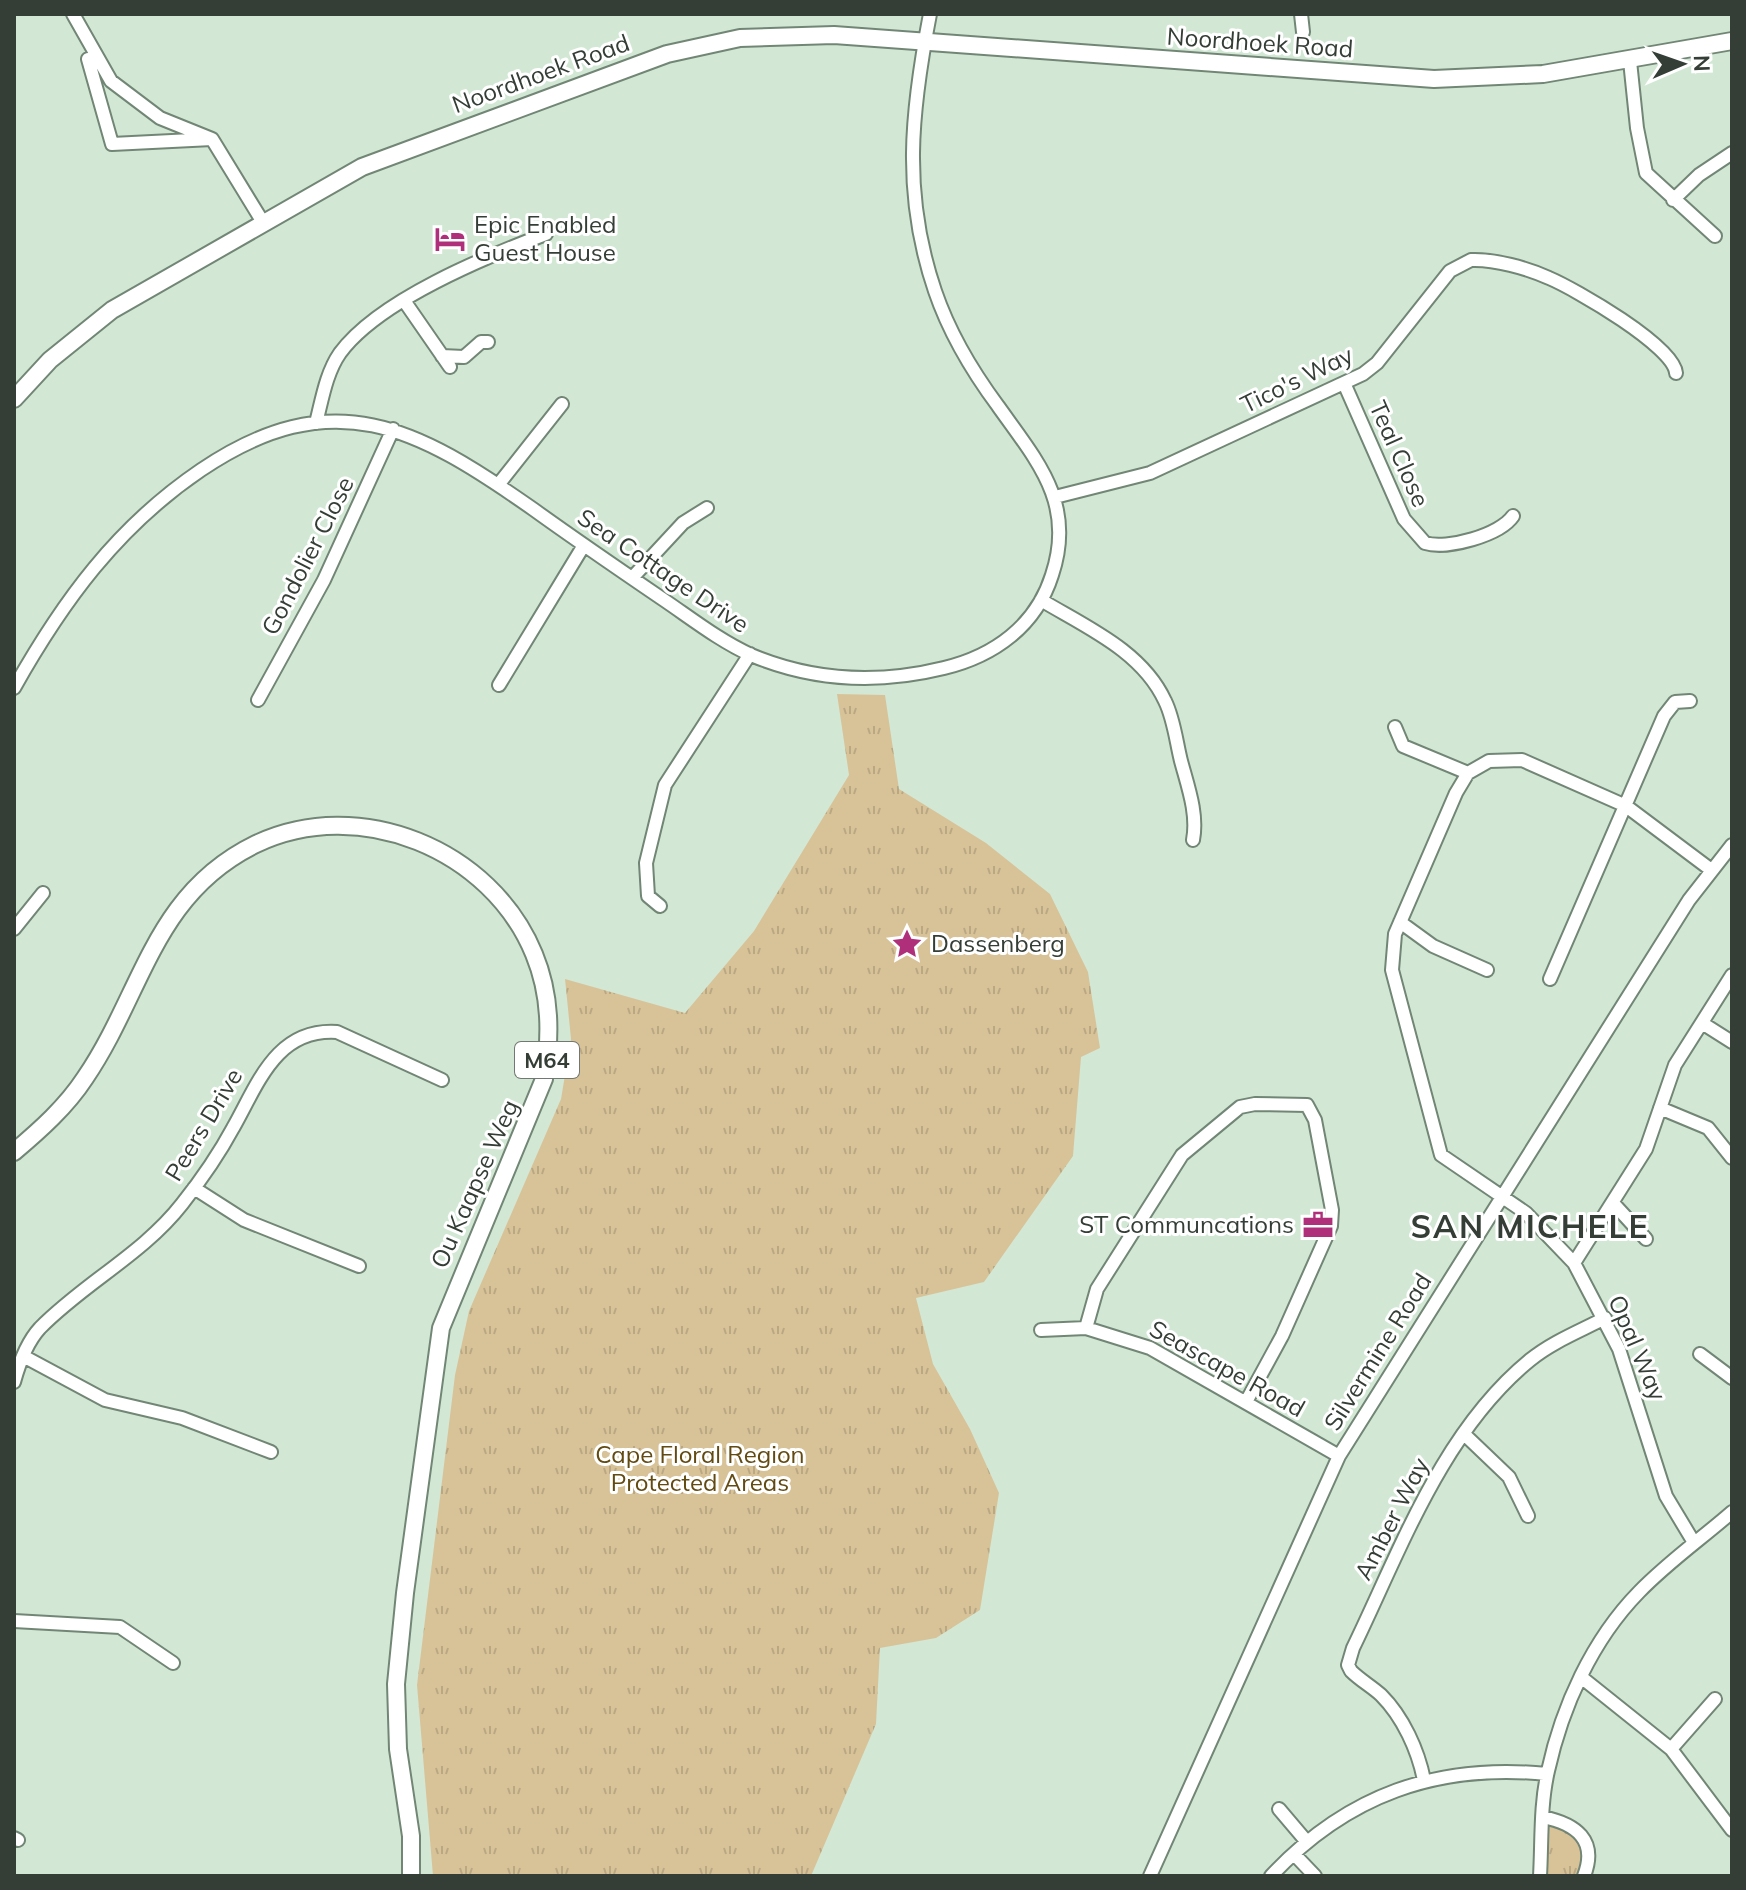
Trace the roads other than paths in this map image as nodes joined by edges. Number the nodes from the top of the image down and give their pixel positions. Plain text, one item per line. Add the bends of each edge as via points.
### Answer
1 (65, 14) edge
2 (73, 14) edge
3 (930, 14) edge
4 (1301, 14) edge
5 (1303, 32) dead end
6 (1732, 41) edge
7 (924, 42) junction
8 (1630, 61) junction
9 (97, 68) junction
10 (212, 139) junction
11 (1732, 153) edge
12 (1673, 200) junction
13 (264, 224) junction
14 (546, 234) dead end
15 (1715, 236) dead end
16 (405, 302) junction
17 (488, 342) dead end
18 (1676, 373) dead end
19 (1344, 383) junction
20 (14, 399) edge
21 (562, 404) dead end
22 (316, 423) junction
23 (393, 429) junction
24 (498, 485) junction
25 (1055, 497) junction
26 (707, 508) dead end
27 (1511, 519) dead end
28 (584, 545) junction
29 (632, 578) junction
30 (1041, 600) junction
31 (750, 654) junction
32 (499, 685) dead end
33 (14, 688) edge
34 (258, 700) dead end
35 (1690, 701) dead end
36 (1395, 727) dead end
37 (1468, 773) junction
38 (1626, 806) junction
39 (1193, 840) dead end
40 (1732, 845) edge
41 (1710, 869) junction
42 (43, 893) dead end
43 (660, 906) dead end
44 (1400, 922) junction
45 (14, 929) edge
46 (1487, 970) dead end
47 (1732, 975) edge
48 (1550, 979) dead end
49 (1702, 1023) junction
50 (1732, 1042) edge
51 (442, 1080) dead end
52 (1660, 1108) junction
53 (14, 1152) edge
54 (1732, 1158) edge
55 (194, 1188) junction
56 (1502, 1196) junction
57 (1613, 1203) junction
58 (1646, 1239) dead end
59 (1574, 1263) junction
60 (359, 1266) dead end
61 (1605, 1318) junction
62 (1086, 1328) junction
63 (1041, 1330) dead end
64 (1700, 1354) dead end
65 (23, 1356) junction
66 (1732, 1378) edge
67 (14, 1382) edge
68 (1246, 1402) junction
69 (1464, 1434) junction
70 (271, 1452) dead end
71 (1339, 1456) junction
72 (1732, 1512) edge
73 (1528, 1516) dead end
74 (1693, 1541) junction
75 (14, 1621) edge
76 (173, 1663) dead end
77 (1581, 1677) junction
78 (1715, 1699) dead end
79 (1671, 1749) junction
80 (1547, 1774) junction
81 (1424, 1780) junction
82 (1279, 1809) dead end
83 (1543, 1817) junction
84 (1732, 1830) edge
85 (1307, 1842) junction
86 (1294, 1854) junction
87 (411, 1876) edge
88 (1150, 1876) edge
89 (1271, 1876) edge
90 (1315, 1876) edge
91 (1540, 1876) edge
92 (1584, 1876) edge

1 - 9 street
2 - 9 street
3 - 7 street, Sea Cottage Drive
4 - 5 street
6 - 8 main road, Noordhoek Road
7 - 8 main road, Noordhoek Road via 1434,79 1543,74
7 - 13 main road, Noordhoek Road via 800,34 740,38 667,54 362,167
7 - 25 street, Sea Cottage Drive via 911,143 926,261 966,357 1042,465
8 - 12 street via 1644,166
9 - 10 street via 141,107
9 - 10 street via 112,144
10 - 13 street
11 - 12 street
12 - 15 street
13 - 20 main road, Noordhoek Road via 112,310 50,360
14 - 16 street via 488,256
16 - 17 street via 446,362
16 - 22 street via 358,332 339,355
18 - 19 street, Tico's Way via 1674,362 1659,347 1557,282 1471,260 1450,271 1377,363
19 - 25 street, Tico's Way via 1150,473
19 - 27 street, Teal Close via 1404,519 1425,543 1491,535
21 - 24 street
22 - 23 street, Sea Cottage Drive
22 - 33 street, Sea Cottage Drive via 273,432 233,449 167,494 80,581
23 - 24 street, Sea Cottage Drive via 432,443
23 - 34 street, Gondolier Close via 324,580
24 - 28 street, Sea Cottage Drive
25 - 30 street, Sea Cottage Drive via 1060,539
26 - 29 street via 683,523
28 - 29 street, Sea Cottage Drive
28 - 32 street
29 - 31 street, Sea Cottage Drive
30 - 31 street, Sea Cottage Drive via 1017,631 986,653 908,675 831,677
30 - 39 street via 1133,658 1159,691 1187,784 1195,821
31 - 43 street via 665,785 645,878 648,896
35 - 38 street via 1680,700 1668,709
36 - 37 street via 1403,746
37 - 38 street via 1498,759 1522,760
37 - 44 street, Opal Way
38 - 41 street
38 - 48 street
40 - 41 street, Silvermine Road
41 - 56 street, Silvermine Road
42 - 45 street
44 - 46 street via 1433,946
44 - 56 street, Opal Way via 1392,970 1438,1146 1446,1161
47 - 49 street
49 - 50 street
49 - 52 street via 1675,1065
51 - 55 street, Peers Drive via 337,1032 294,1040 264,1067 233,1129
52 - 54 street via 1708,1128
52 - 57 street via 1646,1149
53 - 87 main road, Ou Kaapse Weg / M64 via 53,1118 85,1079 171,914 211,872 258,843 318,826 361,826 401,834 472,872 503,903 525,936 539,967 549,1014 544,1079 441,1328 402,1617 397,1723
55 - 60 street via 244,1220
55 - 65 street, Peers Drive via 160,1229 41,1328
56 - 59 street, Opal Way
56 - 71 street, Silvermine Road
57 - 58 street
57 - 59 street
59 - 61 street, Opal Way
61 - 69 street, Amber Way via 1531,1359
61 - 74 street, Opal Way via 1634,1388 1666,1496
62 - 63 street, Seascape Road
62 - 68 street, Seascape Road via 1150,1348
62 - 68 street via 1097,1289 1182,1155 1240,1107 1307,1105 1315,1120 1333,1220 1282,1336
64 - 66 street
65 - 67 street, Peers Drive
65 - 70 street via 105,1400 182,1418
68 - 71 street, Seascape Road
69 - 73 street via 1509,1477
69 - 81 street, Amber Way via 1434,1482 1348,1665 1383,1697 1405,1728
71 - 88 street, Silvermine Road
72 - 74 street
74 - 77 street via 1614,1620
75 - 76 street via 120,1627
77 - 79 street
77 - 80 street
78 - 79 street
79 - 84 street
80 - 81 street via 1510,1771
80 - 83 street
81 - 85 street via 1358,1805
82 - 85 street
83 - 91 street
83 - 92 street via 1566,1822 1581,1836 1588,1855
85 - 86 street
86 - 89 street
86 - 90 street

